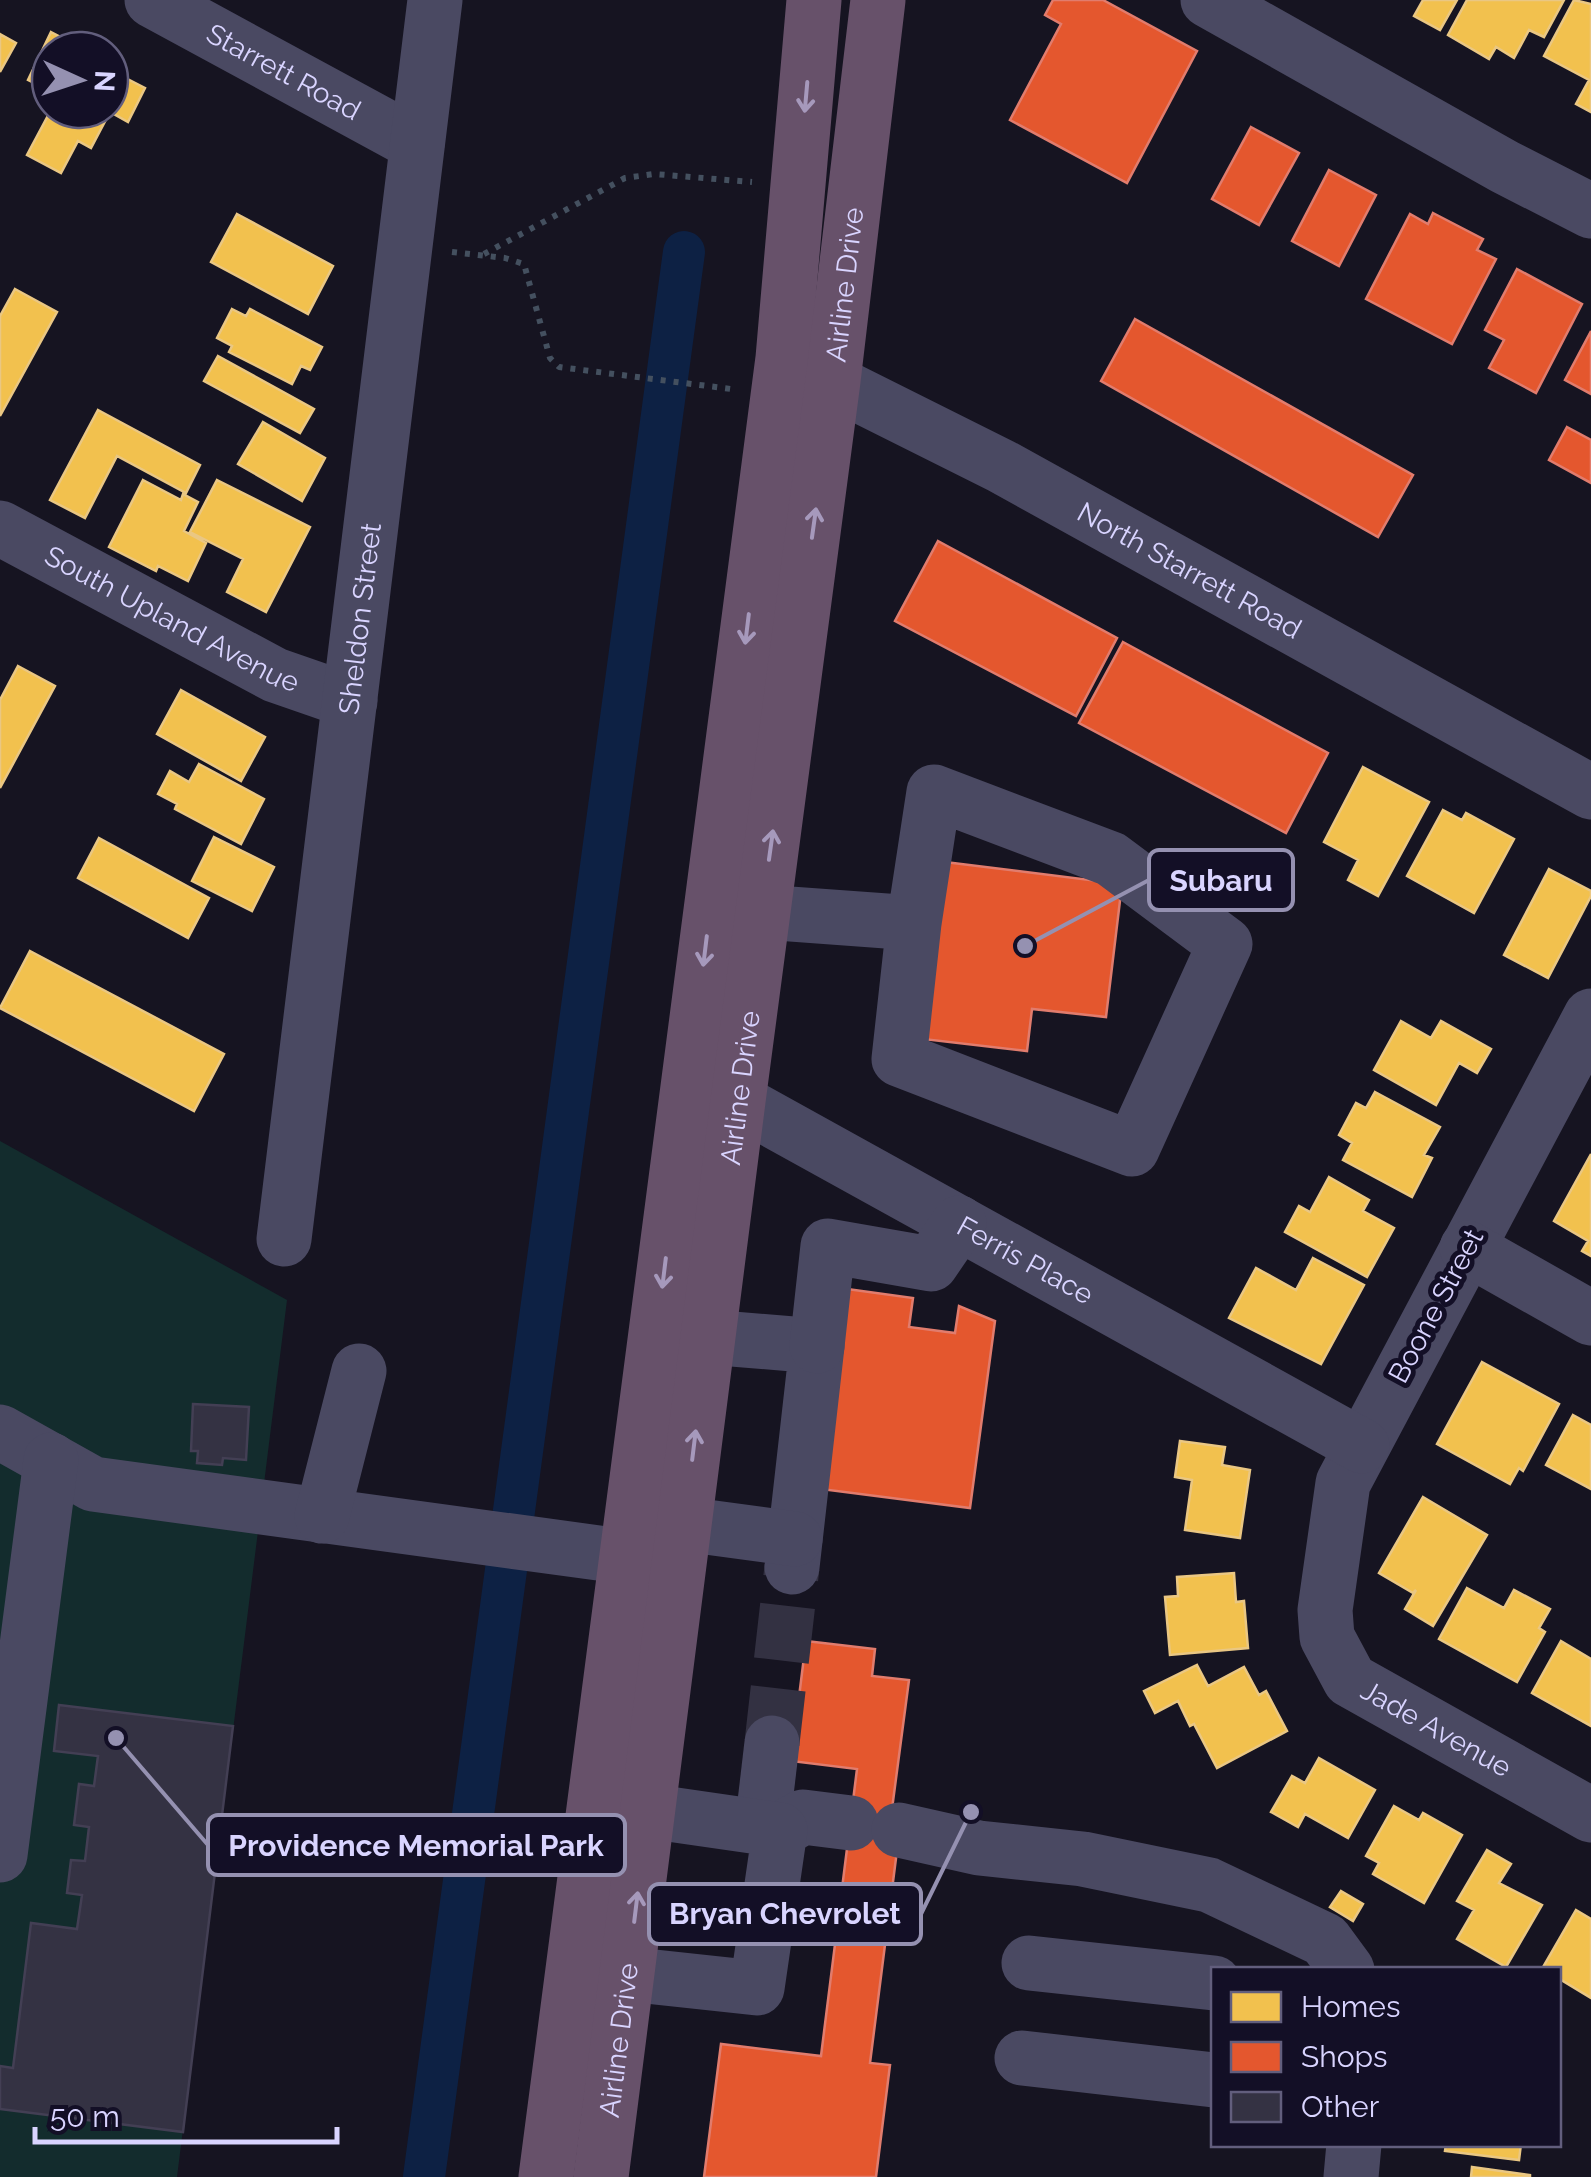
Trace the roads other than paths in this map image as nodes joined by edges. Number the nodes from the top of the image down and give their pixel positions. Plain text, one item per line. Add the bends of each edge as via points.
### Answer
1 (152, 0) edge
2 (436, 0) edge
3 (814, 0) edge
4 (878, 0) edge
5 (1208, 0) edge
6 (417, 144) junction
7 (1591, 211) edge
8 (783, 358) junction
9 (833, 381) junction
10 (0, 528) edge
11 (350, 701) junction
12 (1591, 792) edge
13 (762, 912) junction
14 (914, 922) junction
15 (1591, 1016) edge
16 (689, 1078) junction
17 (738, 1101) junction
18 (959, 1224) junction
19 (284, 1239) dead end
20 (1467, 1248) junction
21 (1591, 1318) edge
22 (708, 1338) junction
23 (817, 1346) junction
24 (359, 1371) dead end
25 (0, 1432) edge
26 (1362, 1446) junction
27 (51, 1460) junction
28 (322, 1516) junction
29 (664, 1549) junction
30 (1325, 1610) joint
31 (772, 1742) tunnel mouth
32 (648, 1811) junction
33 (1591, 1816) edge
34 (771, 1829) junction
35 (0, 1855) edge
36 (1029, 1963) dead end
37 (1346, 1967) edge
38 (627, 1974) junction
39 (1211, 1983) edge
40 (1022, 2058) dead end
41 (1211, 2080) edge
42 (1354, 2147) edge
43 (546, 2177) edge
44 (601, 2177) edge
45 (1351, 2177) edge

1 - 6 street, Starrett Road
2 - 6 street, Sheldon Street
3 -> 8 highway, Airline Drive
4 - 9 highway, Airline Drive
5 - 7 street
6 - 11 street, Sheldon Street
8 - 9 street, North Starrett Road
8 -> 16 highway, Airline Drive
9 - 12 street, North Starrett Road
13 -> 9 highway, Airline Drive
10 - 11 street, South Upland Avenue via 275,675
11 - 19 street, Sheldon Street
13 - 14 street
13 - 17 highway, Airline Drive
14 - 14 street via 934,792 1111,859 1226,944 1132,1149 899,1059
15 - 20 street, Boone Street
16 - 17 street, Ferris Place
16 -> 29 highway, Airline Drive
17 - 18 street, Ferris Place
17 - 22 highway, Airline Drive
18 - 23 street via 931,1264 828,1246
18 - 26 street, Ferris Place
20 - 21 street
20 - 26 street, Boone Street
22 - 23 street
29 -> 22 highway, Airline Drive
23 - 29 street via 794,1553
24 - 28 street
25 - 27 street
26 - 30 street, Boone Street via 1343,1483
27 - 28 street via 92,1484
27 - 35 street
28 - 29 street via 548,1547
29 - 32 highway, Airline Drive
29 - 43 highway, Airline Drive
30 - 33 street, Jade Avenue via 1327,1637 1350,1680
31 - 34 street
32 - 34 street
38 -> 32 highway, Airline Drive
34 - 37 street via 803,1818 875,1826 1209,1885 1326,1940
34 - 38 street via 757,1988
36 - 39 street
38 - 44 highway, Airline Drive
40 - 41 street
42 - 45 street

